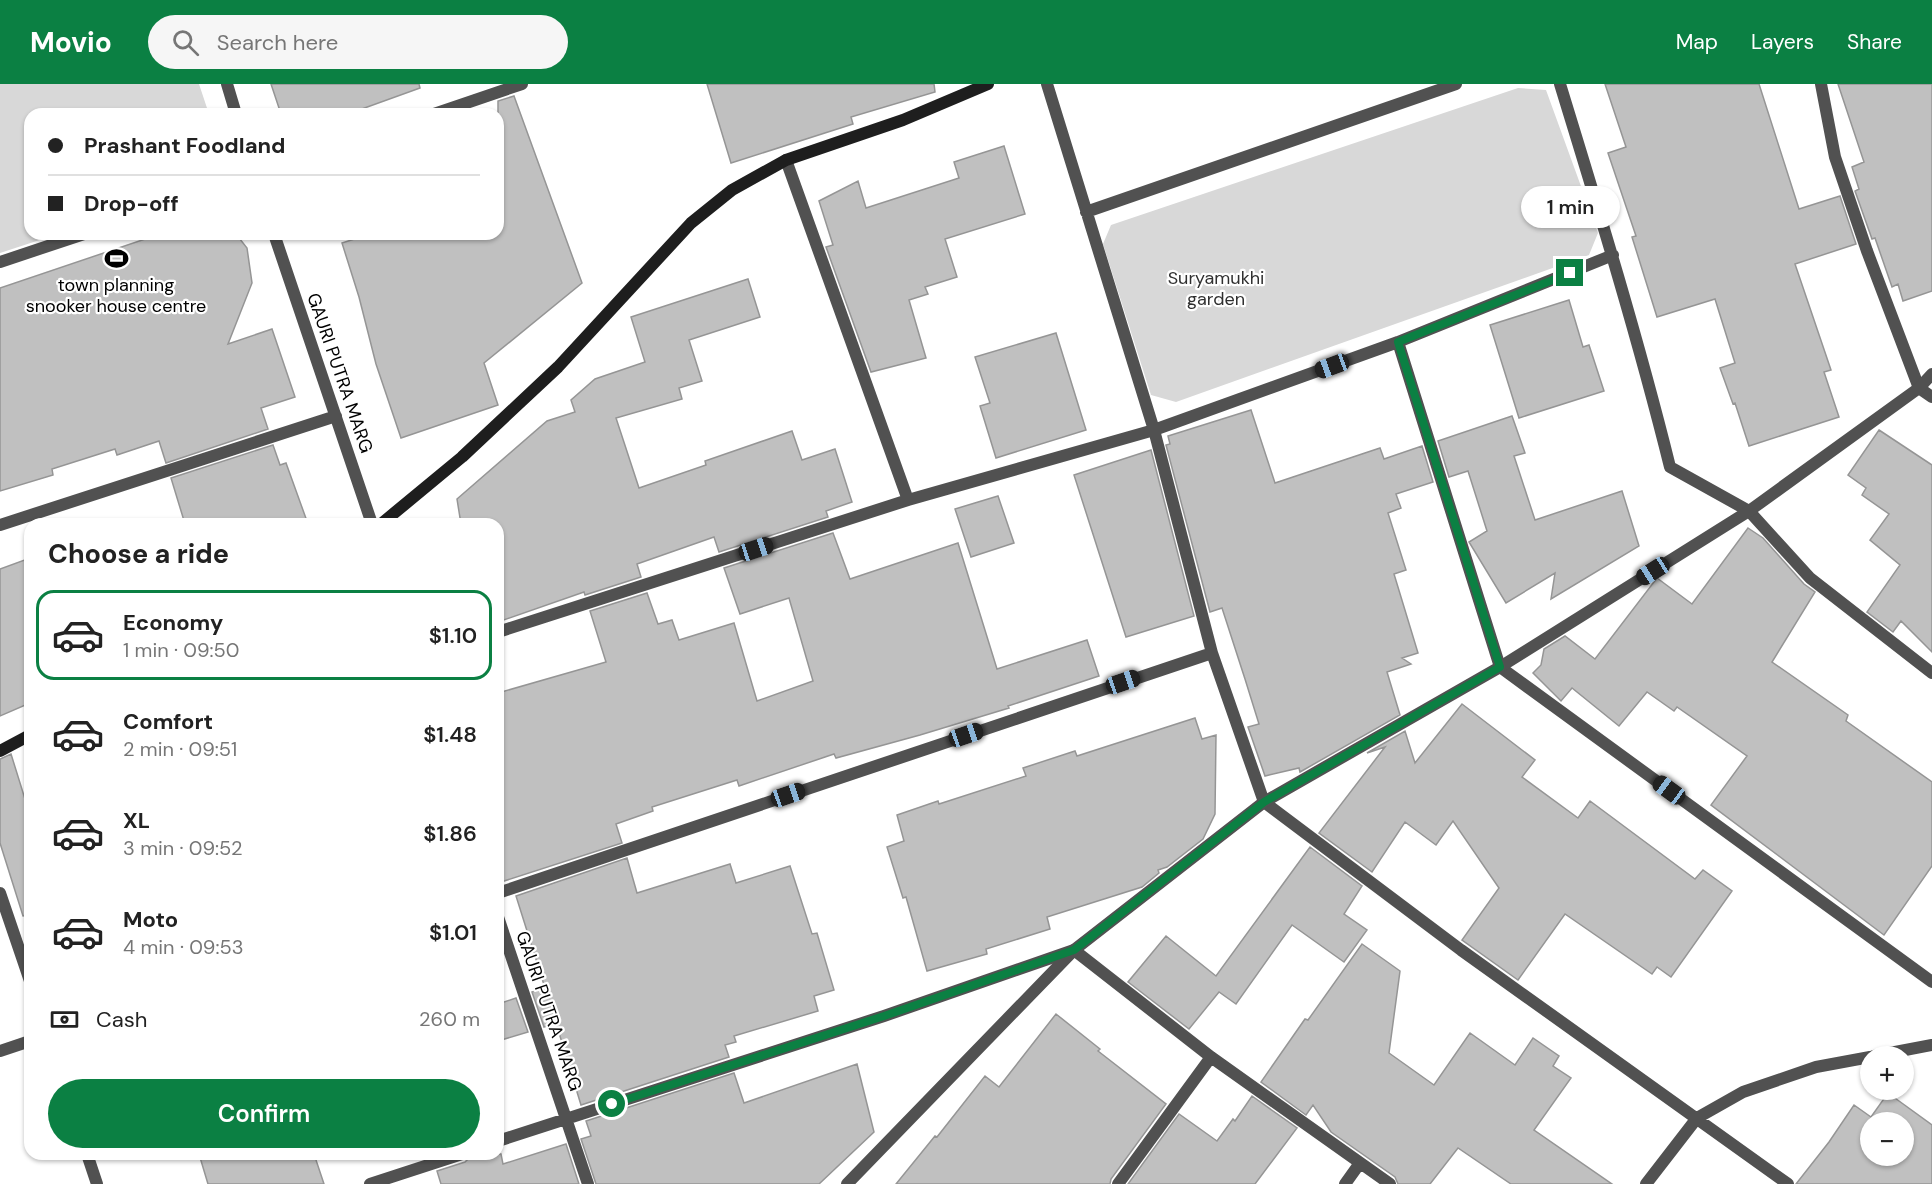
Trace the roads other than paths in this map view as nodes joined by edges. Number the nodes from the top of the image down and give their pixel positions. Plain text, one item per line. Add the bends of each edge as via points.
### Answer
1 (226, 84) edge
2 (522, 84) edge
3 (988, 84) edge
4 (1047, 84) edge
5 (1456, 84) edge
6 (1560, 84) edge
7 (1821, 84) edge
8 (234, 108) edge
9 (452, 108) edge
10 (786, 160) junction
11 (1086, 212) junction
12 (66, 240) edge
13 (276, 240) edge
14 (1612, 255) junction
15 (0, 262) edge
16 (1398, 342) junction
17 (1932, 374) edge
18 (1919, 388) junction
19 (1932, 397) edge
20 (336, 416) junction
21 (1154, 430) junction
22 (908, 500) junction
23 (1749, 511) junction
24 (370, 518) edge
25 (388, 518) edge
26 (0, 525) edge
27 (504, 630) edge
28 (1212, 652) junction
29 (1500, 667) junction
30 (1932, 673) edge
31 (24, 738) edge
32 (0, 751) edge
33 (1264, 802) junction
34 (504, 890) edge
35 (0, 892) edge
36 (504, 935) edge
37 (1074, 950) junction
38 (24, 963) edge
39 (1932, 982) edge
40 (24, 1043) edge
41 (1932, 1045) edge
42 (1914, 1048) edge
43 (0, 1051) edge
44 (1211, 1057) junction
45 (1860, 1058) edge
46 (1697, 1118) junction
47 (566, 1119) junction
48 (504, 1140) edge
49 (89, 1160) edge
50 (444, 1160) edge
51 (1360, 1163) junction
52 (98, 1184) edge
53 (370, 1184) edge
54 (588, 1184) edge
55 (847, 1184) edge
56 (1118, 1184) edge
57 (1345, 1184) edge
58 (1390, 1184) edge
59 (1646, 1184) edge
60 (1788, 1184) edge

1 - 8 street
2 - 9 street
3 - 10 main road via 903,120
4 - 11 street
5 - 11 street
6 - 14 street
7 - 18 street via 1835,157
10 - 22 street
10 - 25 main road via 732,190 692,223 558,367 462,457
11 - 21 street
12 - 15 street
13 - 20 street, GAURI PUTRA MARG
14 - 16 street
14 - 23 street via 1670,467
16 - 21 street
16 - 29 street
17 - 18 street
18 - 19 street
18 - 23 street
20 - 24 street, GAURI PUTRA MARG
20 - 26 street
21 - 22 street
21 - 28 street
22 - 27 street
23 - 29 street
23 - 30 street via 1810,578
28 - 33 street
28 - 34 street
29 - 33 street
29 - 39 street
31 - 32 main road
33 - 37 street
33 - 46 street via 1461,950
35 - 38 street
36 - 47 street, GAURI PUTRA MARG
37 - 44 street
37 - 47 street
37 - 55 street
40 - 43 street
41 - 42 street
44 - 51 street
44 - 56 street
45 - 46 street via 1816,1067 1743,1092
46 - 59 street
46 - 60 street
47 - 48 street
47 - 54 street, GAURI PUTRA MARG
49 - 52 street
50 - 53 street
51 - 57 street
51 - 58 street

